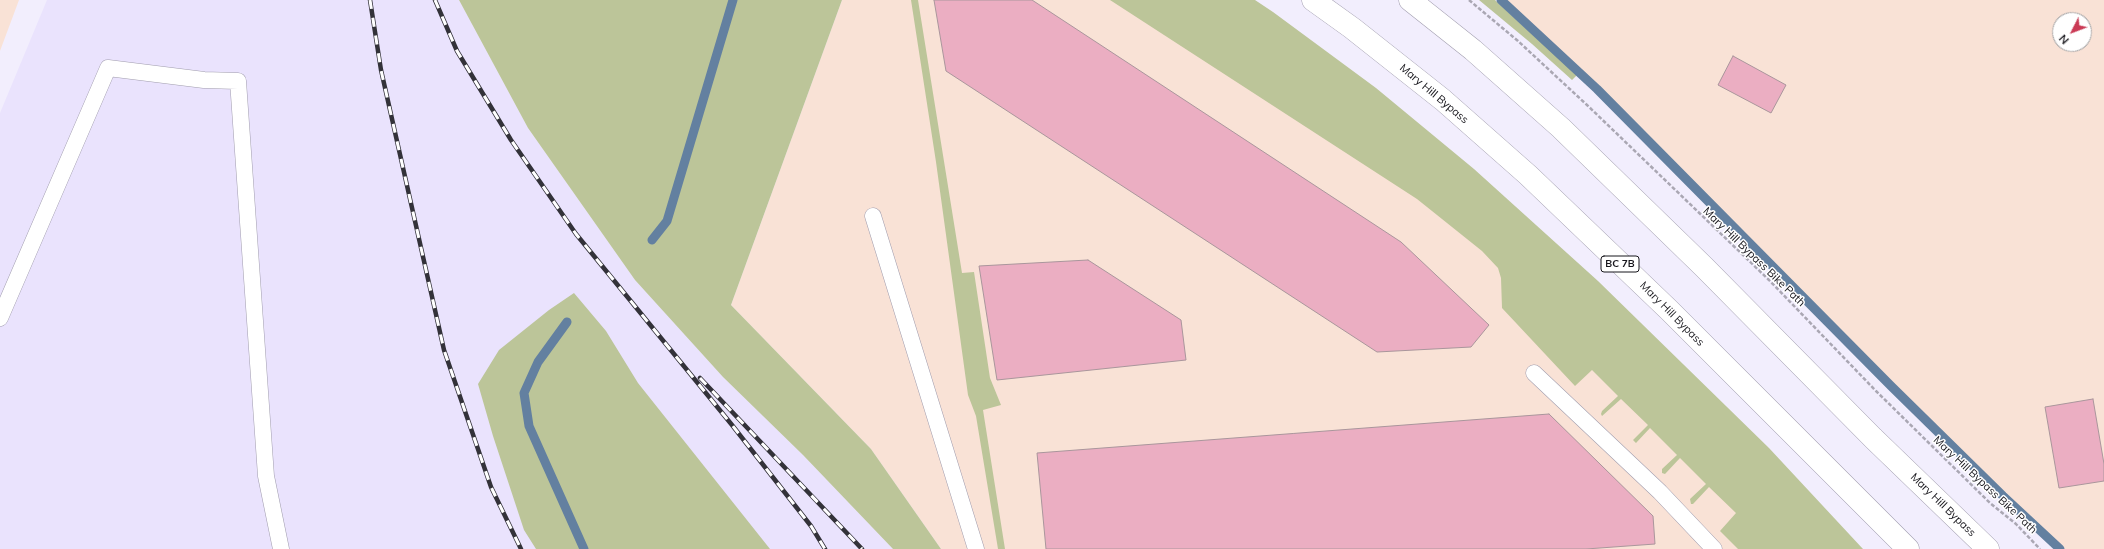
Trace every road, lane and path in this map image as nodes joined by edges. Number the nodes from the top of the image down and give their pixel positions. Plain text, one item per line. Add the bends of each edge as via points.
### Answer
1 (1312, 0) edge
2 (1410, 0) edge
3 (1469, 0) edge
4 (873, 216) dead end
5 (0, 318) edge
6 (1534, 373) dead end
7 (282, 549) edge
8 (976, 549) edge
9 (1714, 549) edge
10 (1908, 549) edge
11 (1988, 549) edge
12 (2040, 549) edge

1 - 10 highway, Mary Hill Bypass / BC 7B via 1352,28 1443,100 1528,175 1669,310
2 - 11 highway, Mary Hill Bypass via 1473,50 1561,128
3 - 12 path, Mary Hill Bypass Bike Path via 1518,41 1769,280 1876,391
4 - 8 lane
5 - 7 lane via 108,68 238,82 266,476
6 - 9 lane via 1660,492

